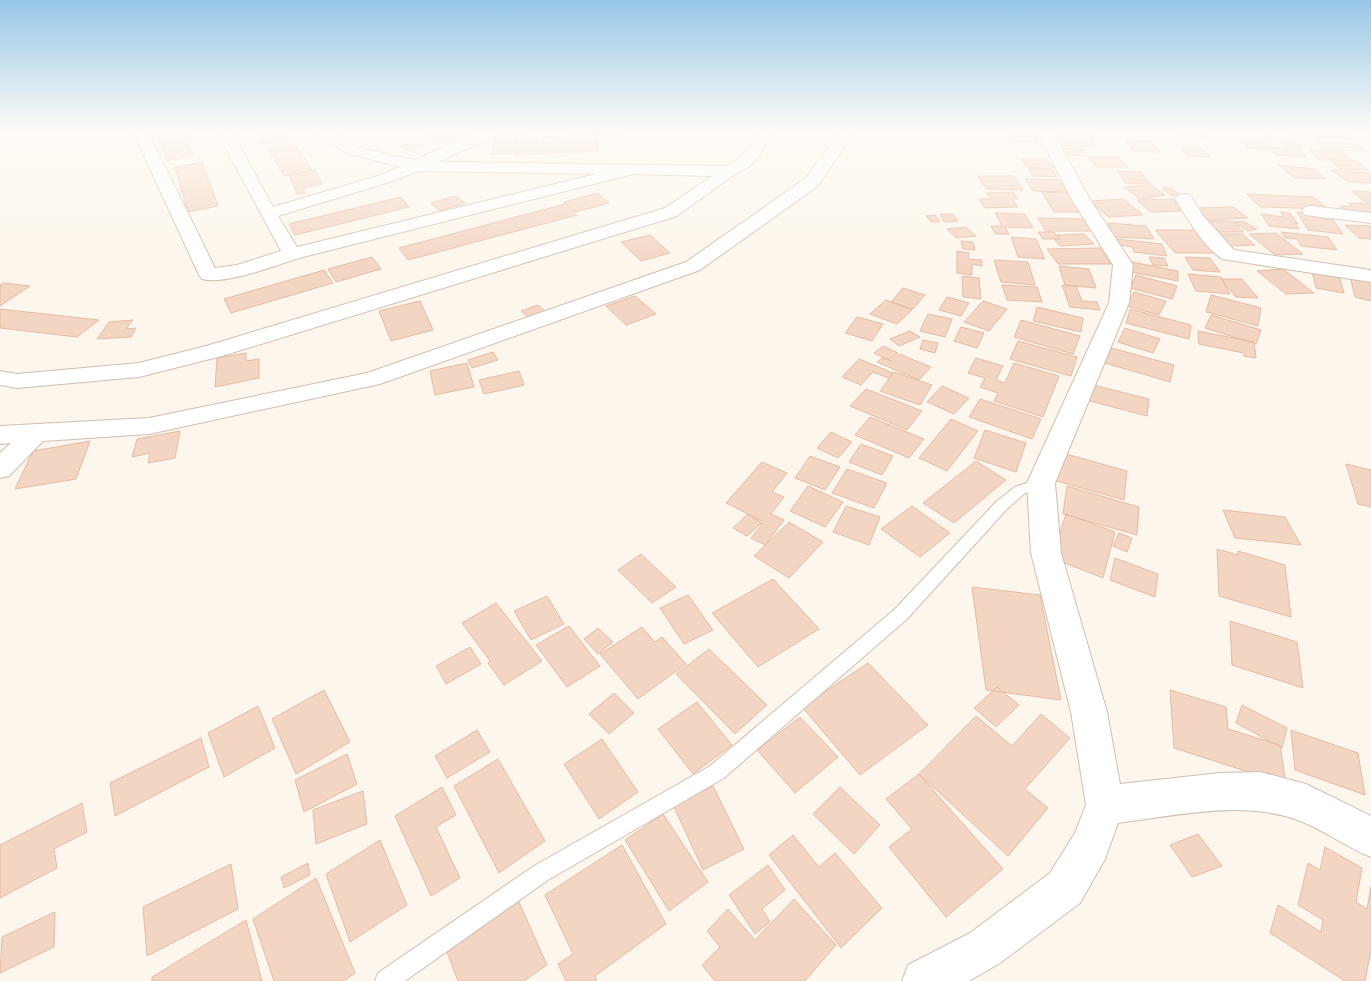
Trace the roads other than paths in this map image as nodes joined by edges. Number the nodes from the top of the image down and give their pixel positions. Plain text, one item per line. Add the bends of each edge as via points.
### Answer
1 (161, 176) edge
2 (248, 176) edge
3 (393, 176) edge
4 (604, 176) edge
5 (722, 176) edge
6 (816, 176) edge
7 (1068, 176) edge
8 (1184, 199) dead end
9 (1311, 211) dead end
10 (268, 214) junction
11 (1371, 218) edge
12 (292, 254) junction
13 (1371, 276) edge
14 (0, 378) edge
15 (36, 433) junction
16 (0, 435) edge
17 (0, 469) edge
18 (1041, 484) junction
19 (1105, 805) junction
20 (1371, 837) edge
21 (386, 981) edge
22 (924, 981) edge

1 - 12 street via 209,275 240,270
2 - 10 street
3 - 10 street
4 - 12 street
5 - 14 street via 671,212 214,352 139,370 17,381
6 - 15 street via 693,266 372,379 149,426
7 - 18 street via 1123,265 1119,303
8 - 13 street via 1197,220 1229,255
9 - 11 street
10 - 12 street
15 - 16 street
15 - 17 street
18 - 19 street via 1046,552 1089,712
18 - 21 lane via 1020,490 1002,504 900,614 717,772 541,873
19 - 20 street via 1220,792 1260,791 1306,803
19 - 22 street via 1091,844 1065,888 985,948

